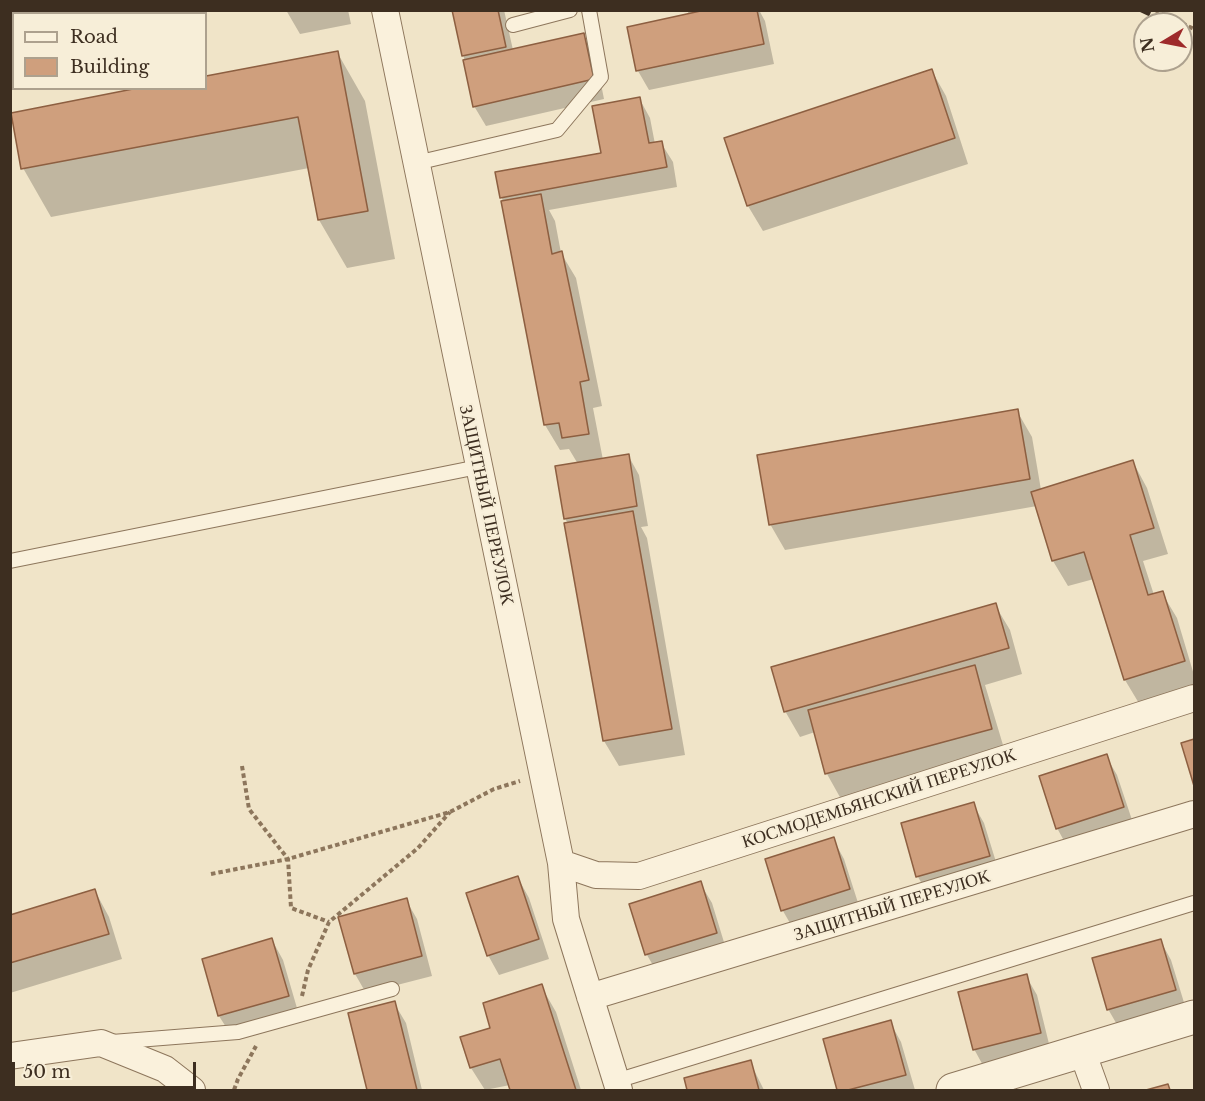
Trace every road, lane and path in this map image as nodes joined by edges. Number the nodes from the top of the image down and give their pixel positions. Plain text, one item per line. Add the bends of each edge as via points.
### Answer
1 (385, 10) edge
2 (570, 10) edge
3 (589, 10) edge
4 (1155, 10) edge
5 (513, 25) dead end
6 (1194, 29) edge
7 (416, 163) junction
8 (478, 467) junction
9 (10, 561) edge
10 (1194, 698) edge
11 (242, 766) dead end
12 (543, 774) junction
13 (450, 812) junction
14 (1194, 814) edge
15 (288, 859) junction
16 (561, 863) junction
17 (211, 874) dead end
18 (1194, 903) edge
19 (329, 922) junction
20 (392, 989) dead end
21 (590, 997) junction
22 (1194, 1017) edge
23 (276, 1021) junction
24 (101, 1043) junction
25 (1082, 1051) junction
26 (10, 1056) edge
27 (617, 1086) edge
28 (192, 1090) edge
29 (234, 1090) edge
30 (953, 1090) edge
31 (1096, 1090) edge

1 - 7 street, ЗАЩИТНЫЙ ПЕРЕУЛОК
2 - 5 lane
3 - 7 lane via 601,76 557,130
4 - 6 path
7 - 8 street, ЗАЩИТНЫЙ ПЕРЕУЛОК
8 - 9 lane
8 - 12 street, ЗАЩИТНЫЙ ПЕРЕУЛОК
10 - 16 street, КОСМОДЕМЬЯНСКИЙ ПЕРЕУЛОК via 639,876 596,875
11 - 15 path via 249,809
12 - 13 path via 494,789
12 - 16 street, ЗАЩИТНЫЙ ПЕРЕУЛОК
13 - 15 path
13 - 19 path via 418,848
14 - 21 street, ЗАЩИТНЫЙ ПЕРЕУЛОК
15 - 17 path
15 - 19 path via 291,908
16 - 21 street, ЗАЩИТНЫЙ ПЕРЕУЛОК via 566,920
18 - 27 lane
19 - 23 path via 308,970 303,996
20 - 23 lane
21 - 27 street, ЗАЩИТНЫЙ ПЕРЕУЛОК
22 - 25 street
23 - 24 lane via 238,1032
23 - 29 path via 256,1047
24 - 26 street
24 - 28 street via 165,1069
25 - 30 street
25 - 31 street

